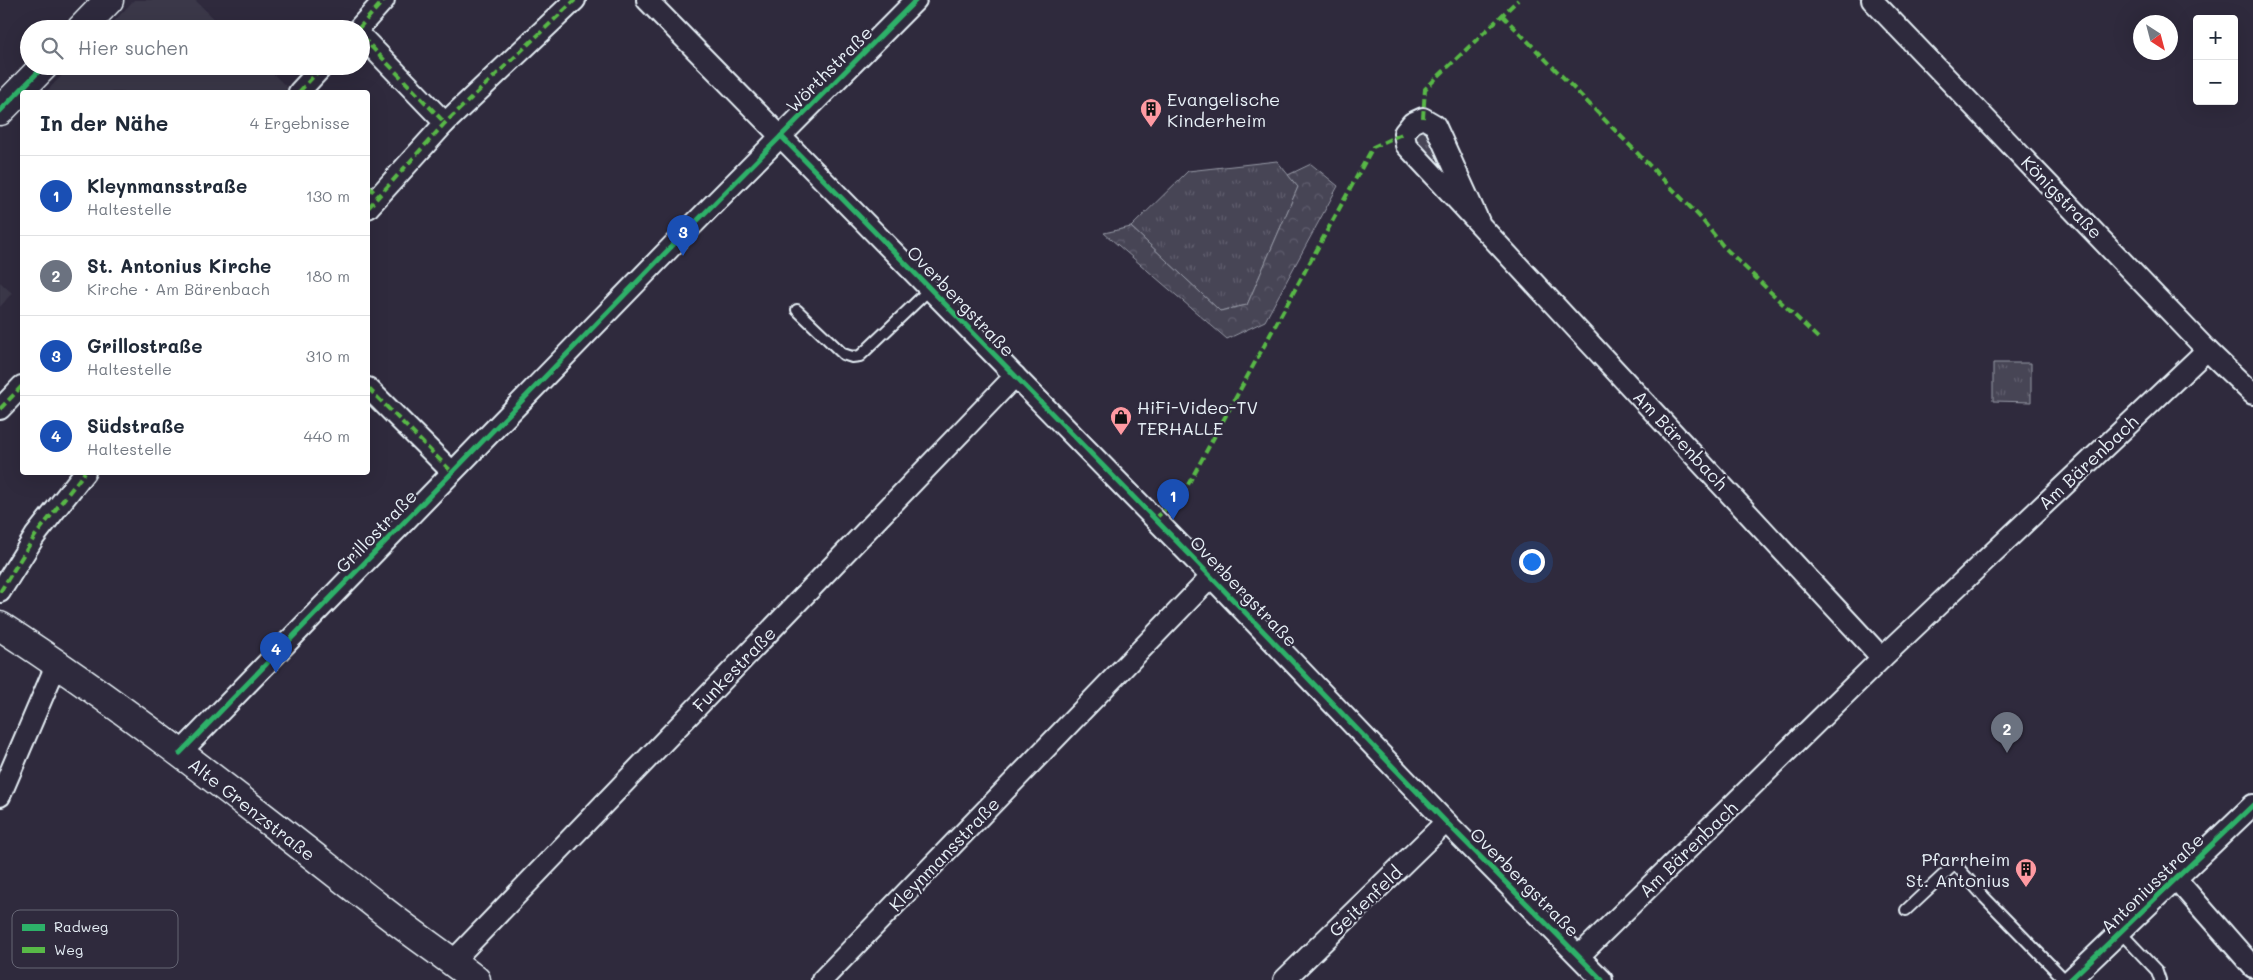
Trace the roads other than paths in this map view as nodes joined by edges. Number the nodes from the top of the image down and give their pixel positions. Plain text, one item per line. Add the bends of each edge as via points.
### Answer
1 (110, 0) edge
2 (384, 0) edge
3 (575, 0) edge
4 (647, 0) edge
5 (916, 0) edge
6 (1872, 0) edge
7 (91, 20) edge
8 (366, 20) edge
9 (370, 45) edge
10 (35, 75) edge
11 (314, 75) edge
12 (21, 90) edge
13 (300, 90) edge
14 (20, 91) edge
15 (0, 111) edge
16 (445, 123) junction
17 (781, 136) junction
18 (371, 197) edge
19 (1480, 222) junction
20 (930, 289) junction
21 (797, 310) dead end
22 (2208, 350) junction
23 (1015, 376) junction
24 (20, 388) edge
25 (370, 390) edge
26 (2253, 394) edge
27 (0, 409) edge
28 (452, 472) junction
29 (83, 475) edge
30 (1211, 577) junction
31 (0, 592) edge
32 (0, 626) edge
33 (1882, 658) junction
34 (57, 663) junction
35 (180, 753) junction
36 (0, 796) edge
37 (2253, 805) edge
38 (1446, 822) junction
39 (2176, 879) junction
40 (1906, 910) dead end
41 (2120, 932) junction
42 (1579, 956) junction
43 (452, 962) junction
44 (2253, 967) edge
45 (476, 980) edge
46 (822, 980) edge
47 (1284, 980) edge
48 (1602, 980) edge
49 (2065, 980) edge
50 (2070, 980) edge
51 (2160, 980) edge

1 - 7 street
2 - 8 street
3 - 16 street
4 - 17 street, Overbergstraße
5 - 17 street, Wörthstraße
6 - 22 street, Königstraße
9 - 16 street
10 - 12 street
11 - 13 street
14 - 15 street
16 - 18 street
17 - 20 street, Overbergstraße
17 - 28 street, Grillostraße
19 - 19 street, Am Bärenbach via 1406,145 1404,133 1412,123 1423,118 1435,125
19 - 33 street, Am Bärenbach
20 - 21 lane via 860,356 843,354
20 - 23 street, Overbergstraße
22 - 26 street, Königstraße
22 - 33 street, Am Bärenbach
23 - 30 street, Overbergstraße
23 - 43 street, Funkestraße
24 - 27 street
25 - 28 street
28 - 35 street, Grillostraße
29 - 31 street via 34,536
30 - 38 street, Overbergstraße
30 - 46 street, Kleynmansstraße
32 - 34 street, Alte Grenzstraße
33 - 42 street, Am Bärenbach
34 - 35 street, Alte Grenzstraße
34 - 36 street
35 - 43 street, Alte Grenzstraße
37 - 39 street, Antoniusstraße
38 - 42 street, Overbergstraße
38 - 47 street, Geitenfeld
39 - 41 street, Antoniusstraße
39 - 44 street
40 - 49 lane via 1955,864
41 - 50 street, Antoniusstraße
41 - 51 lane via 2157,971
42 - 48 street, Overbergstraße
43 - 45 street, Alte Grenzstraße

